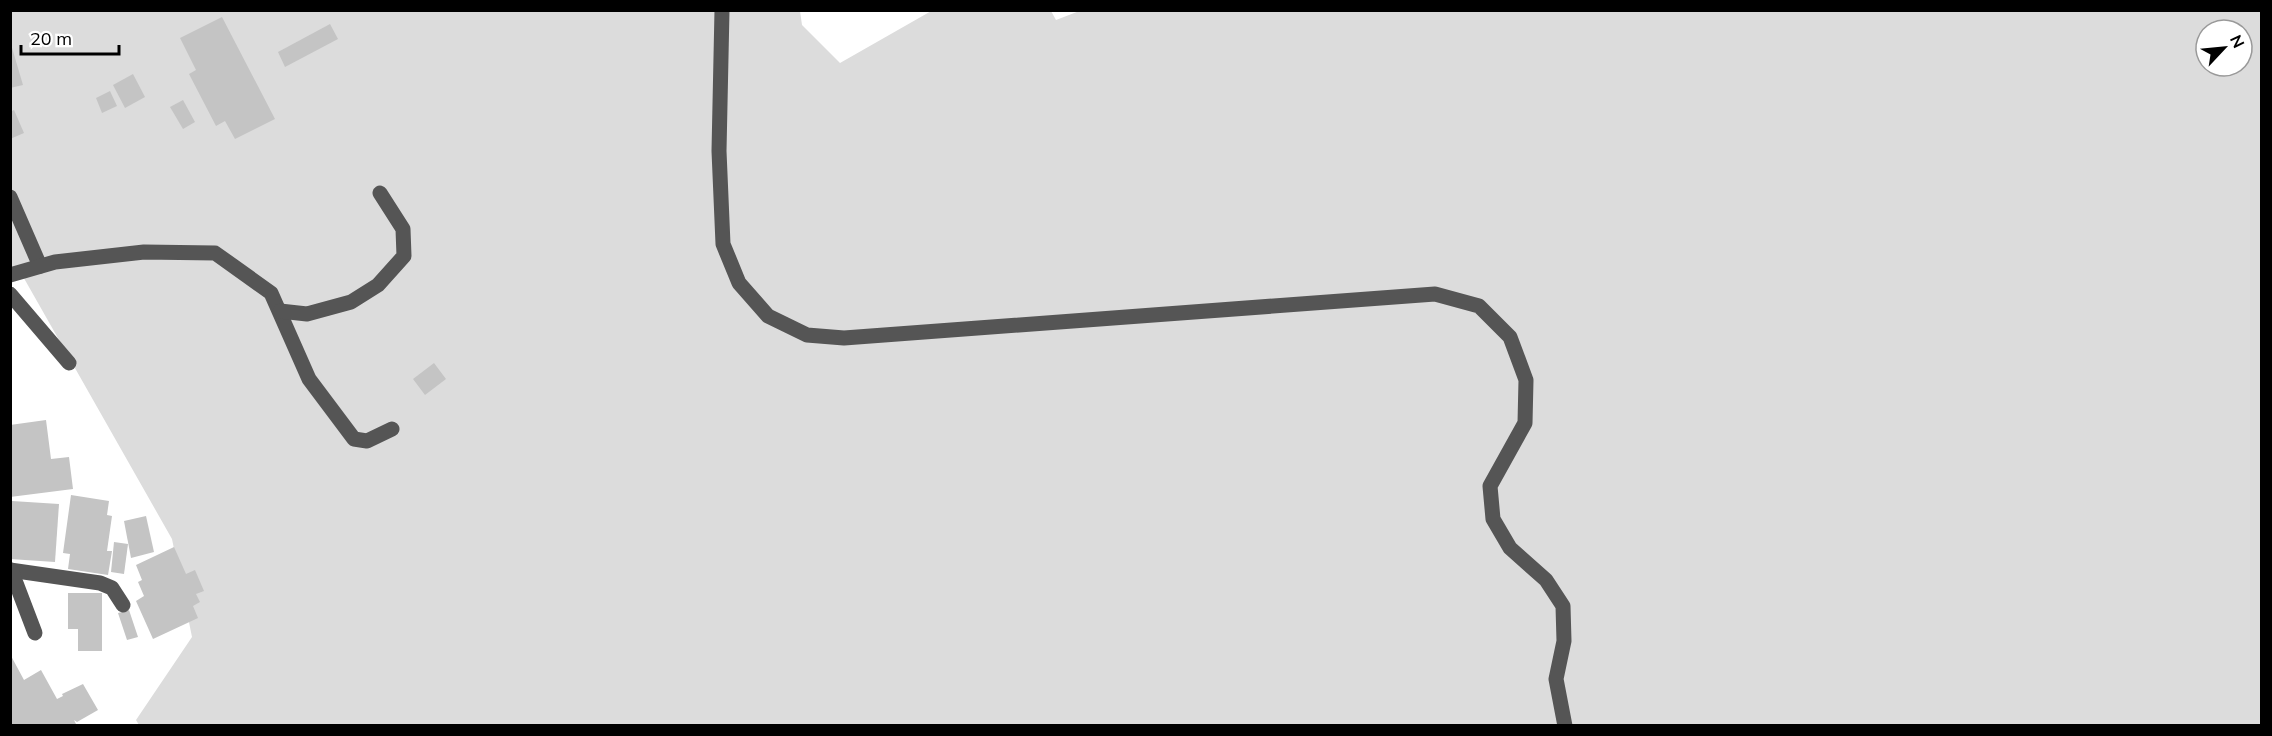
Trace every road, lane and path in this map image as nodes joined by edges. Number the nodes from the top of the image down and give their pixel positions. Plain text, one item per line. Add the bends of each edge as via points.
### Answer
1 (722, 10) edge
2 (380, 194) dead end
3 (10, 197) edge
4 (40, 266) junction
5 (10, 274) edge
6 (10, 294) edge
7 (280, 311) junction
8 (69, 363) dead end
9 (392, 429) dead end
10 (10, 570) edge
11 (123, 605) dead end
12 (35, 633) dead end
13 (1565, 726) edge

1 - 13 street via 719,151 723,244 739,283 768,316 807,334 844,338 1435,294 1479,306 1510,337 1526,380 1525,423 1490,486 1493,519 1510,548 1546,580 1563,606 1564,641 1556,679
2 - 7 street via 403,229 404,256 378,285 351,302 308,314
3 - 4 street
4 - 5 street
4 - 7 street via 144,252 215,254 271,293
6 - 8 street
7 - 9 street via 309,379 354,439 367,441
10 - 11 street via 100,583 112,588
10 - 12 street

